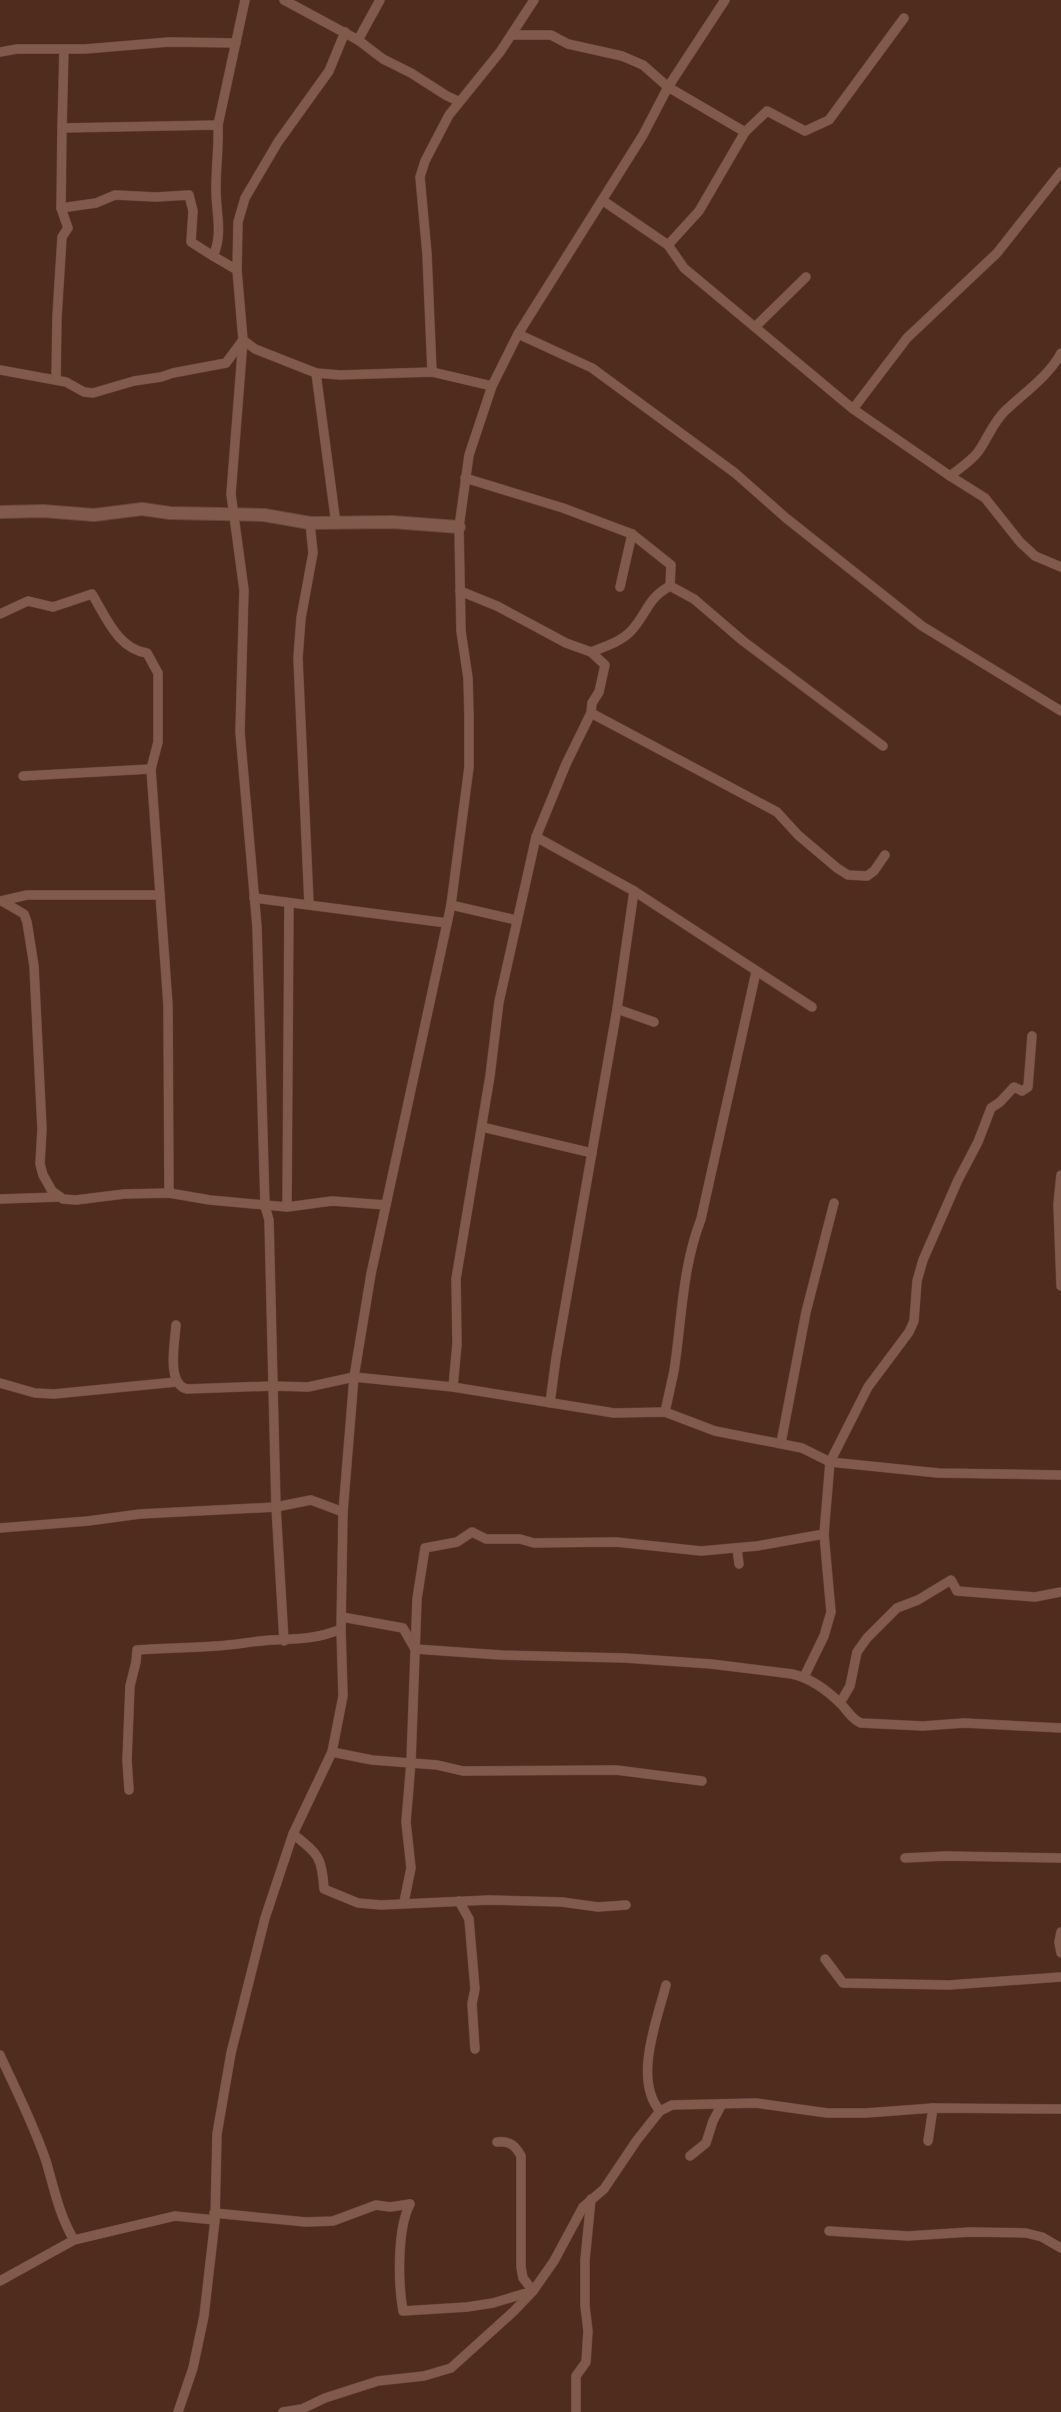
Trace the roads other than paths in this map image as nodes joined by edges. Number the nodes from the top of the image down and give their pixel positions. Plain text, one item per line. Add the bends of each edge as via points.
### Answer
1 (244, 0) edge
2 (284, 0) edge
3 (381, 0) edge
4 (534, 0) edge
5 (725, 0) edge
6 (904, 18) dead end
7 (345, 32) junction
8 (512, 34) junction
9 (358, 40) junction
10 (236, 43) junction
11 (63, 49) junction
12 (0, 52) edge
13 (668, 87) junction
14 (458, 101) junction
15 (218, 125) junction
16 (62, 128) junction
17 (745, 132) junction
18 (1061, 172) edge
19 (602, 200) junction
20 (61, 208) junction
21 (668, 245) junction
22 (213, 256) junction
23 (237, 270) junction
24 (806, 277) dead end
25 (755, 327) junction
26 (518, 334) junction
27 (243, 340) junction
28 (1061, 353) edge
29 (0, 370) edge
30 (432, 372) junction
31 (316, 373) junction
32 (56, 380) junction
33 (492, 386) junction
34 (853, 409) junction
35 (950, 476) junction
36 (465, 478) junction
37 (0, 512) edge
38 (233, 515) junction
39 (310, 523) junction
40 (336, 524) junction
41 (459, 527) junction
42 (632, 534) junction
43 (1059, 562) edge
44 (670, 586) junction
45 (620, 587) dead end
46 (460, 591) junction
47 (0, 614) edge
48 (591, 652) junction
49 (1061, 711) edge
50 (591, 713) junction
51 (883, 746) dead end
52 (151, 769) junction
53 (23, 776) dead end
54 (536, 837) junction
55 (885, 855) dead end
56 (634, 891) junction
57 (160, 895) junction
58 (254, 898) junction
59 (1, 901) edge
60 (289, 904) junction
61 (309, 904) junction
62 (451, 905) junction
63 (516, 920) junction
64 (447, 923) junction
65 (756, 972) junction
66 (812, 1006) dead end
67 (617, 1009) junction
68 (654, 1022) dead end
69 (1032, 1036) dead end
70 (482, 1127) junction
71 (592, 1154) junction
72 (1061, 1175) edge
73 (169, 1193) junction
74 (60, 1197) junction
75 (0, 1199) edge
76 (834, 1203) dead end
77 (386, 1205) junction
78 (265, 1206) junction
79 (287, 1207) junction
80 (1061, 1266) edge
81 (1061, 1286) edge
82 (176, 1325) dead end
83 (354, 1377) junction
84 (176, 1382) junction
85 (0, 1383) edge
86 (272, 1386) junction
87 (453, 1387) junction
88 (550, 1403) junction
89 (665, 1412) junction
90 (782, 1443) junction
91 (830, 1462) junction
92 (1061, 1475) edge
93 (276, 1508) junction
94 (343, 1512) junction
95 (0, 1528) edge
96 (824, 1534) junction
97 (736, 1548) junction
98 (739, 1564) dead end
99 (1061, 1592) edge
100 (342, 1617) junction
101 (341, 1629) junction
102 (284, 1641) junction
103 (415, 1650) junction
104 (804, 1677) junction
105 (840, 1703) junction
106 (1061, 1728) edge
107 (332, 1752) junction
108 (411, 1762) junction
109 (702, 1781) dead end
110 (129, 1790) dead end
111 (293, 1834) junction
112 (904, 1858) dead end
113 (1061, 1858) edge
114 (459, 1901) junction
115 (404, 1902) junction
116 (626, 1905) dead end
117 (1061, 1932) edge
118 (1061, 1953) edge
119 (825, 1959) dead end
120 (1061, 1977) edge
121 (666, 1985) dead end
122 (475, 2049) dead end
123 (0, 2055) edge
124 (722, 2104) junction
125 (933, 2108) junction
126 (1061, 2109) edge
127 (660, 2111) junction
128 (928, 2141) dead end
129 (497, 2142) dead end
130 (690, 2156) dead end
131 (591, 2199) junction
132 (214, 2216) junction
133 (829, 2231) dead end
134 (74, 2240) junction
135 (1061, 2248) edge
136 (0, 2281) edge
137 (533, 2290) junction
138 (178, 2412) edge
139 (283, 2412) edge
140 (576, 2412) edge

1 - 10 street
2 - 7 street
3 - 9 street
4 - 8 street
5 - 13 street
6 - 17 street via 829,120 805,131 767,111
7 - 9 street
7 - 23 street via 330,71 278,142 245,198 238,222
8 - 13 street via 551,35 568,44 622,56 643,65
8 - 14 street
9 - 14 street via 383,59
10 - 11 street via 169,42
10 - 15 street
11 - 12 street
11 - 16 street
13 - 17 street
13 - 19 street
14 - 30 street via 433,144 420,177
15 - 16 street
15 - 22 street via 219,244
16 - 20 street
17 - 21 street via 699,211
18 - 34 street via 997,253 907,338
19 - 21 street
19 - 26 street
20 - 22 street via 96,203 115,195 189,195 193,211 191,242
20 - 32 street via 68,228 62,237
21 - 25 street via 684,268
22 - 23 street
23 - 27 street
24 - 25 street
25 - 34 street
26 - 33 street
26 - 49 street via 592,368 735,473 922,626
27 - 31 street
27 - 32 street via 226,363 93,393
27 - 38 street via 231,494
28 - 35 street via 1005,411 977,453
29 - 32 street
30 - 31 street
30 - 33 street
31 - 40 street
33 - 36 street
34 - 35 street
35 - 43 street via 985,498 1035,556
36 - 41 street
36 - 42 street via 563,507
37 - 38 street via 94,515 142,509
38 - 39 street via 264,515
38 - 58 street via 244,590 240,732
39 - 40 street
39 - 61 street via 313,553 298,658
40 - 41 street via 392,522
41 - 46 street
42 - 44 street via 672,565
42 - 45 street
44 - 48 street via 649,602 641,620 627,635
44 - 51 street via 694,599
46 - 48 street
46 - 62 street via 468,678 469,767
47 - 52 street via 28,602 53,607 92,594 124,644 135,652 147,653 158,673 158,742
48 - 50 street via 605,665
50 - 54 street
50 - 55 street via 777,812 811,847 848,874 867,876
52 - 53 street
52 - 57 street
54 - 56 street
54 - 63 street
56 - 65 street
56 - 67 street
57 - 59 street via 39,894
57 - 73 street via 170,1068
58 - 60 street
58 - 78 street
59 - 74 street via 24,914 27,922 34,966 42,1129 40,1164 52,1191
60 - 61 street
60 - 79 street
61 - 64 street
62 - 63 street
62 - 64 street
63 - 70 street via 499,1002
64 - 77 street
65 - 66 street
65 - 89 street via 701,1219 692,1242
67 - 68 street
67 - 71 street
69 - 91 street via 1028,1087 1022,1091 1014,1087 991,1108 923,1260 909,1332 868,1387
70 - 71 street
70 - 87 street via 456,1279
71 - 88 street
72 - 80 street
73 - 74 street via 76,1200
73 - 78 street
74 - 75 street
76 - 90 street via 806,1312
77 - 79 street via 332,1201
77 - 83 street
78 - 79 street
78 - 86 street via 271,1263
80 - 81 street
82 - 84 street
83 - 86 street via 308,1387
83 - 87 street
83 - 94 street
84 - 85 street via 54,1394
84 - 86 street via 180,1388 188,1389
86 - 93 street
87 - 88 street
88 - 89 street via 614,1413
89 - 90 street via 715,1431
90 - 91 street
91 - 92 street via 938,1473
91 - 96 street
93 - 94 street via 311,1500
93 - 95 street via 140,1514
93 - 102 street
94 - 100 street
96 - 97 street
96 - 104 street via 831,1612
97 - 98 street
97 - 103 street via 701,1551 616,1542 534,1543 486,1539 472,1532 457,1542 425,1548
99 - 105 street via 1035,1597 957,1591 951,1580 897,1608 867,1638 857,1652 850,1686
100 - 101 street
100 - 103 street via 404,1628
101 - 102 street via 322,1637
101 - 107 street via 343,1696
102 - 110 street via 137,1650 130,1686
103 - 104 street via 626,1658 711,1664
103 - 108 street
104 - 105 street
105 - 106 street via 854,1720 870,1724 923,1726 964,1722
107 - 108 street
107 - 111 street
108 - 109 street via 463,1771 616,1770
108 - 115 street via 406,1822 411,1868
111 - 115 street via 321,1863 324,1889 358,1903
111 - 132 street via 265,1918 231,2053 217,2134
112 - 113 street
114 - 115 street
114 - 116 street
114 - 122 street via 469,1919
117 - 118 street
119 - 120 street via 843,1983 948,1985
121 - 127 street via 648,2066 648,2089
123 - 134 street via 31,2121
124 - 125 street via 756,2103 826,2113
124 - 127 street via 672,2104
124 - 130 street via 706,2143
125 - 126 street
125 - 128 street
127 - 131 street via 604,2189
129 - 137 street via 516,2146 521,2156 521,2267 523,2278
131 - 137 street
131 - 140 street via 585,2260 586,2362 576,2376
132 - 134 street via 175,2216
132 - 137 street via 333,2221 376,2205 410,2204 403,2218 399,2288 403,2311 494,2303
132 - 138 street via 204,2316
133 - 135 street via 908,2236 1026,2234 1042,2237
134 - 136 street
137 - 139 street via 451,2368 424,2376 378,2380 302,2409

